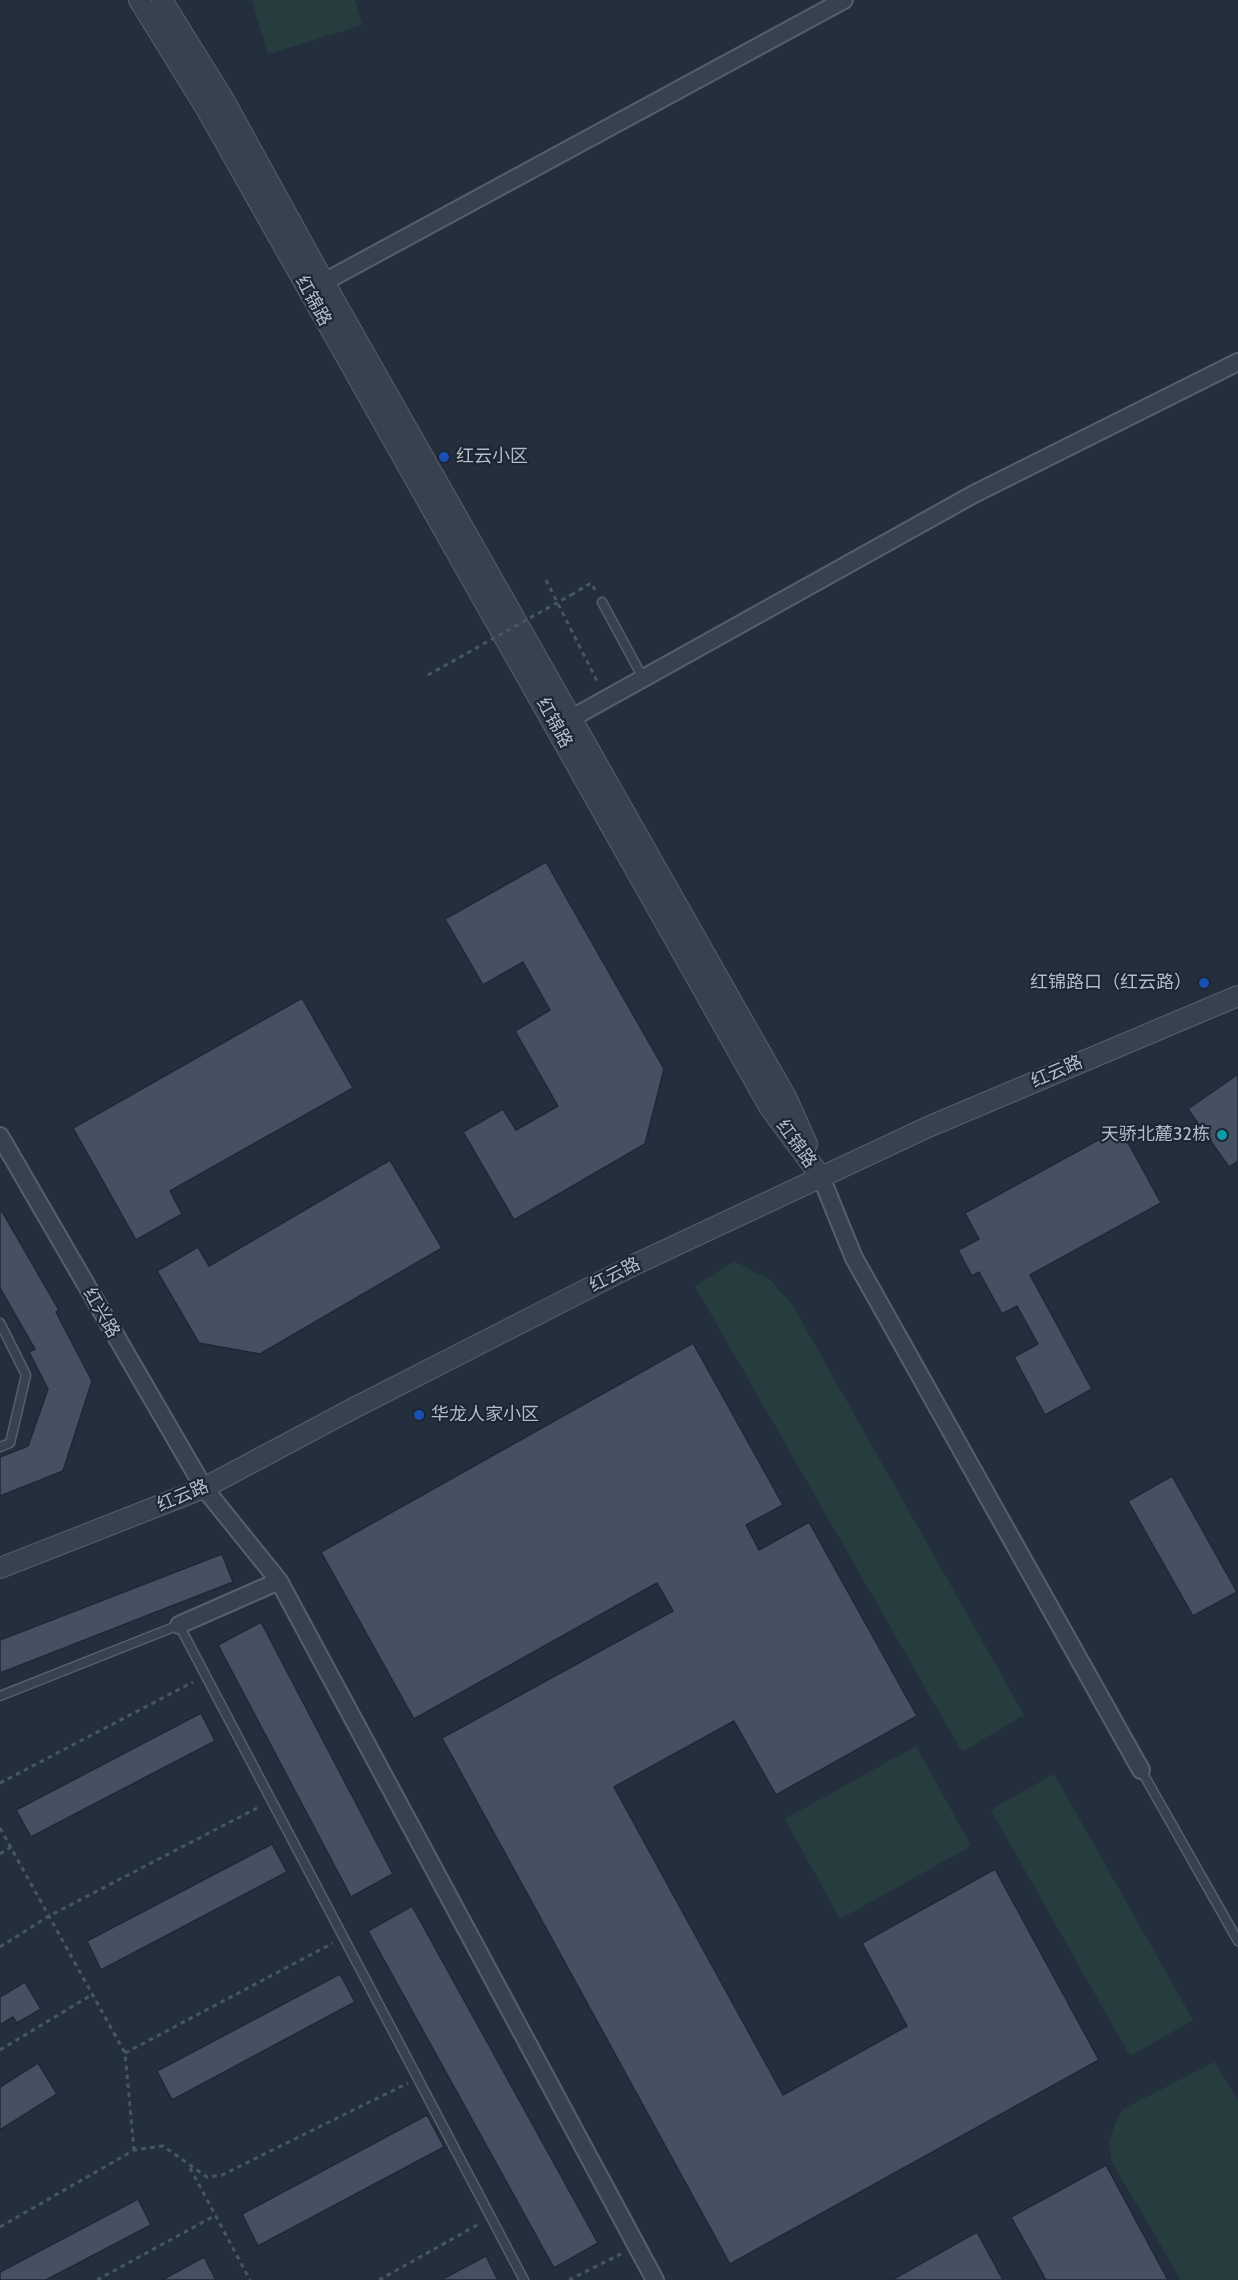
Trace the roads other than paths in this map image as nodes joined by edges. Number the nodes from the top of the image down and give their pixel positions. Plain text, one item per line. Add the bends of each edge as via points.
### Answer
1 (139, 0) edge
2 (162, 0) edge
3 (844, 0) edge
4 (324, 282) junction
5 (1238, 362) edge
6 (602, 602) road end
7 (644, 678) junction
8 (572, 718) junction
9 (1238, 996) edge
10 (0, 1136) edge
11 (821, 1177) junction
12 (0, 1323) edge
13 (0, 1447) edge
14 (204, 1488) junction
15 (0, 1568) edge
16 (279, 1581) junction
17 (179, 1625) junction
18 (0, 1696) edge
19 (1141, 1770) joint
20 (1238, 1941) edge
21 (524, 2280) edge
22 (655, 2280) edge

1 - 11 street, 红锦路 via 207,110 770,1108
2 - 4 street, 红锦路 via 224,100
3 - 4 street
4 - 8 street, 红锦路
5 - 7 street via 974,494
6 - 7 lane
7 - 8 street
8 - 11 street, 红锦路 via 787,1099
9 - 11 street, 红云路 via 928,1127
10 - 14 street, 红兴路
11 - 14 street, 红云路 via 638,1263
11 - 19 street via 854,1258
12 - 13 lane via 26,1375 10,1443
14 - 15 street, 红云路
14 - 16 street, 红兴路
16 - 17 street
16 - 22 street, 红兴路
17 - 18 lane
17 - 21 lane
19 - 20 lane

